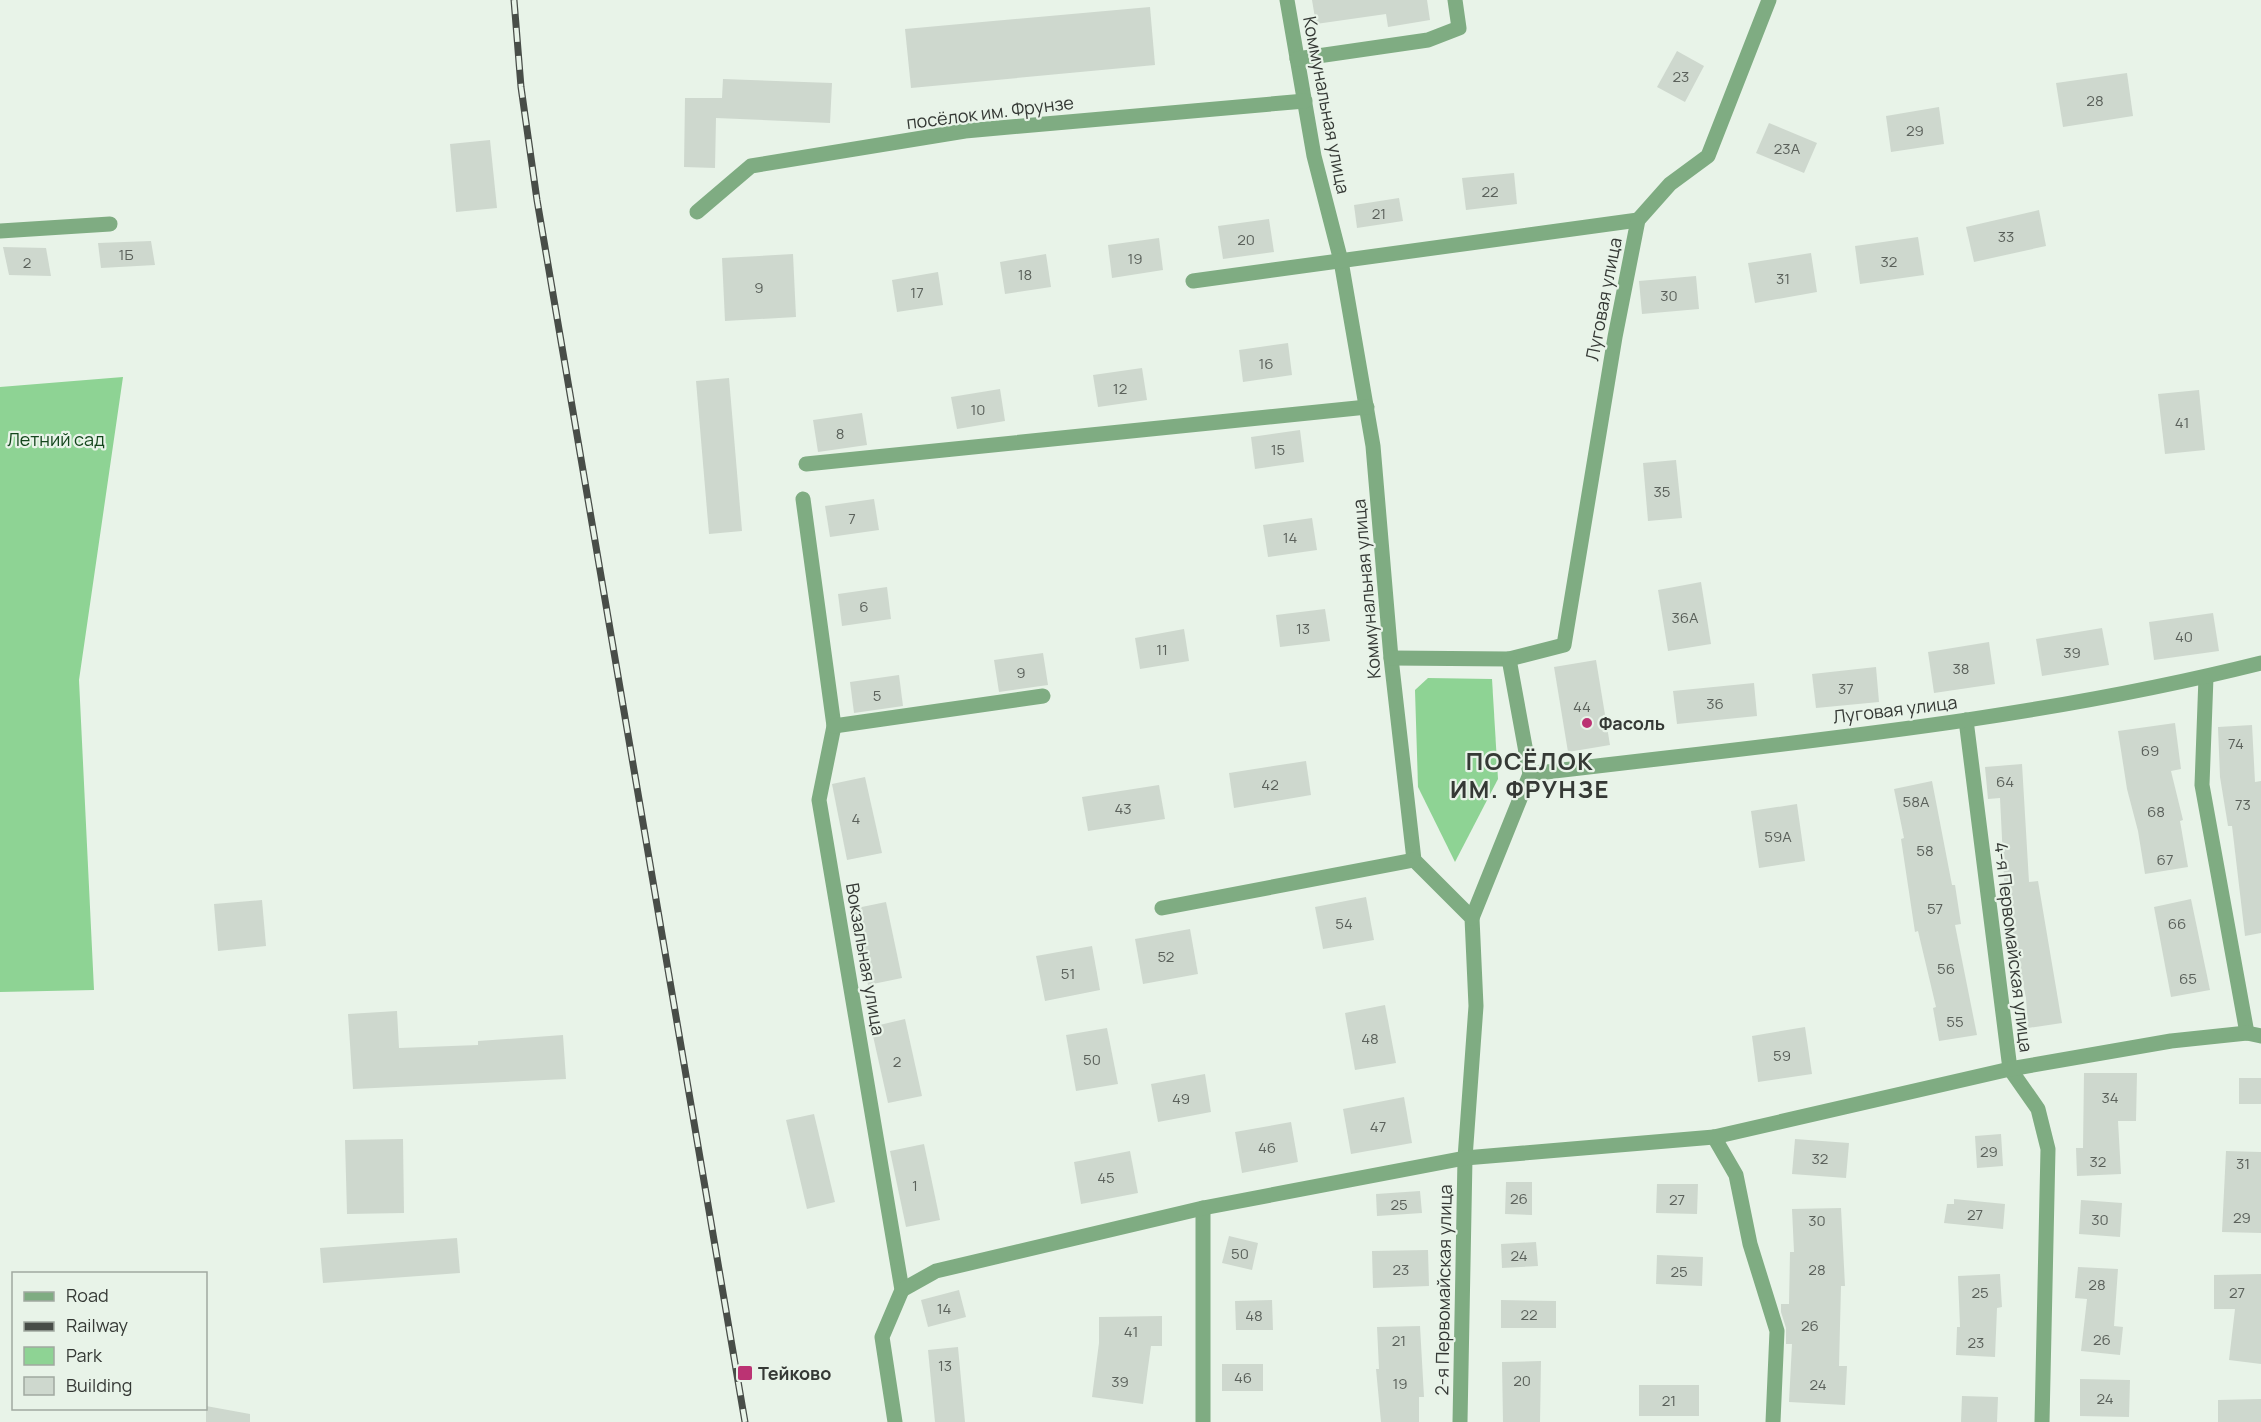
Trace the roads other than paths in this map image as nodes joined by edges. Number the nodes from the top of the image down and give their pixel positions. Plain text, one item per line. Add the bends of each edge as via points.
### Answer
1 (1287, 0) edge
2 (1455, 0) edge
3 (1768, 0) edge
4 (1297, 59) junction
5 (1305, 101) junction
6 (697, 212) dead end
7 (1638, 220) junction
8 (110, 225) dead end
9 (0, 231) edge
10 (1341, 261) junction
11 (1193, 281) dead end
12 (1367, 406) junction
13 (806, 464) dead end
14 (803, 499) dead end
15 (1391, 658) junction
16 (1509, 659) junction
17 (2261, 663) edge
18 (2206, 677) junction
19 (1043, 696) dead end
20 (1966, 720) junction
21 (834, 726) junction
22 (1530, 774) junction
23 (1414, 860) junction
24 (1162, 908) dead end
25 (1473, 918) junction
26 (2254, 1035) edge
27 (2010, 1069) junction
28 (1714, 1137) junction
29 (1465, 1158) junction
30 (1203, 1208) junction
31 (902, 1290) junction
32 (895, 1422) edge
33 (1203, 1422) edge
34 (1460, 1422) edge
35 (1773, 1422) edge
36 (2042, 1422) edge

1 - 4 street, Коммунальная улица
2 - 4 street via 1459,28 1428,40
3 - 7 street, Луговая улица via 1708,156 1670,184
4 - 5 street, Коммунальная улица
5 - 6 street, посёлок им. Фрунзе via 966,131 751,166
5 - 10 street, Коммунальная улица via 1314,156
7 - 10 street
7 - 16 street, Луговая улица via 1564,645
8 - 9 street
10 - 11 street
10 - 12 street, Коммунальная улица
12 - 13 street
12 - 15 street, Коммунальная улица
14 - 21 street, Вокзальная улица
15 - 16 street
15 - 23 street, Коммунальная улица
16 - 22 street
17 - 18 street, Луговая улица
18 - 20 street, Луговая улица
18 - 26 street via 2202,785
19 - 21 street
20 - 22 street, Луговая улица
20 - 27 street, 4-я Первомайская улица
21 - 31 street, Вокзальная улица via 819,800
22 - 25 street
23 - 24 street
23 - 25 street
25 - 29 street via 1476,1006
26 - 27 street via 2171,1041
27 - 28 street
27 - 36 street, 4-я Первомайская улица via 2038,1109 2048,1149
28 - 29 street
28 - 35 street via 1736,1174 1750,1244 1777,1331
29 - 30 street
29 - 34 street, 2-я Первомайская улица
30 - 31 street via 936,1271
30 - 33 street
31 - 32 street via 882,1338

